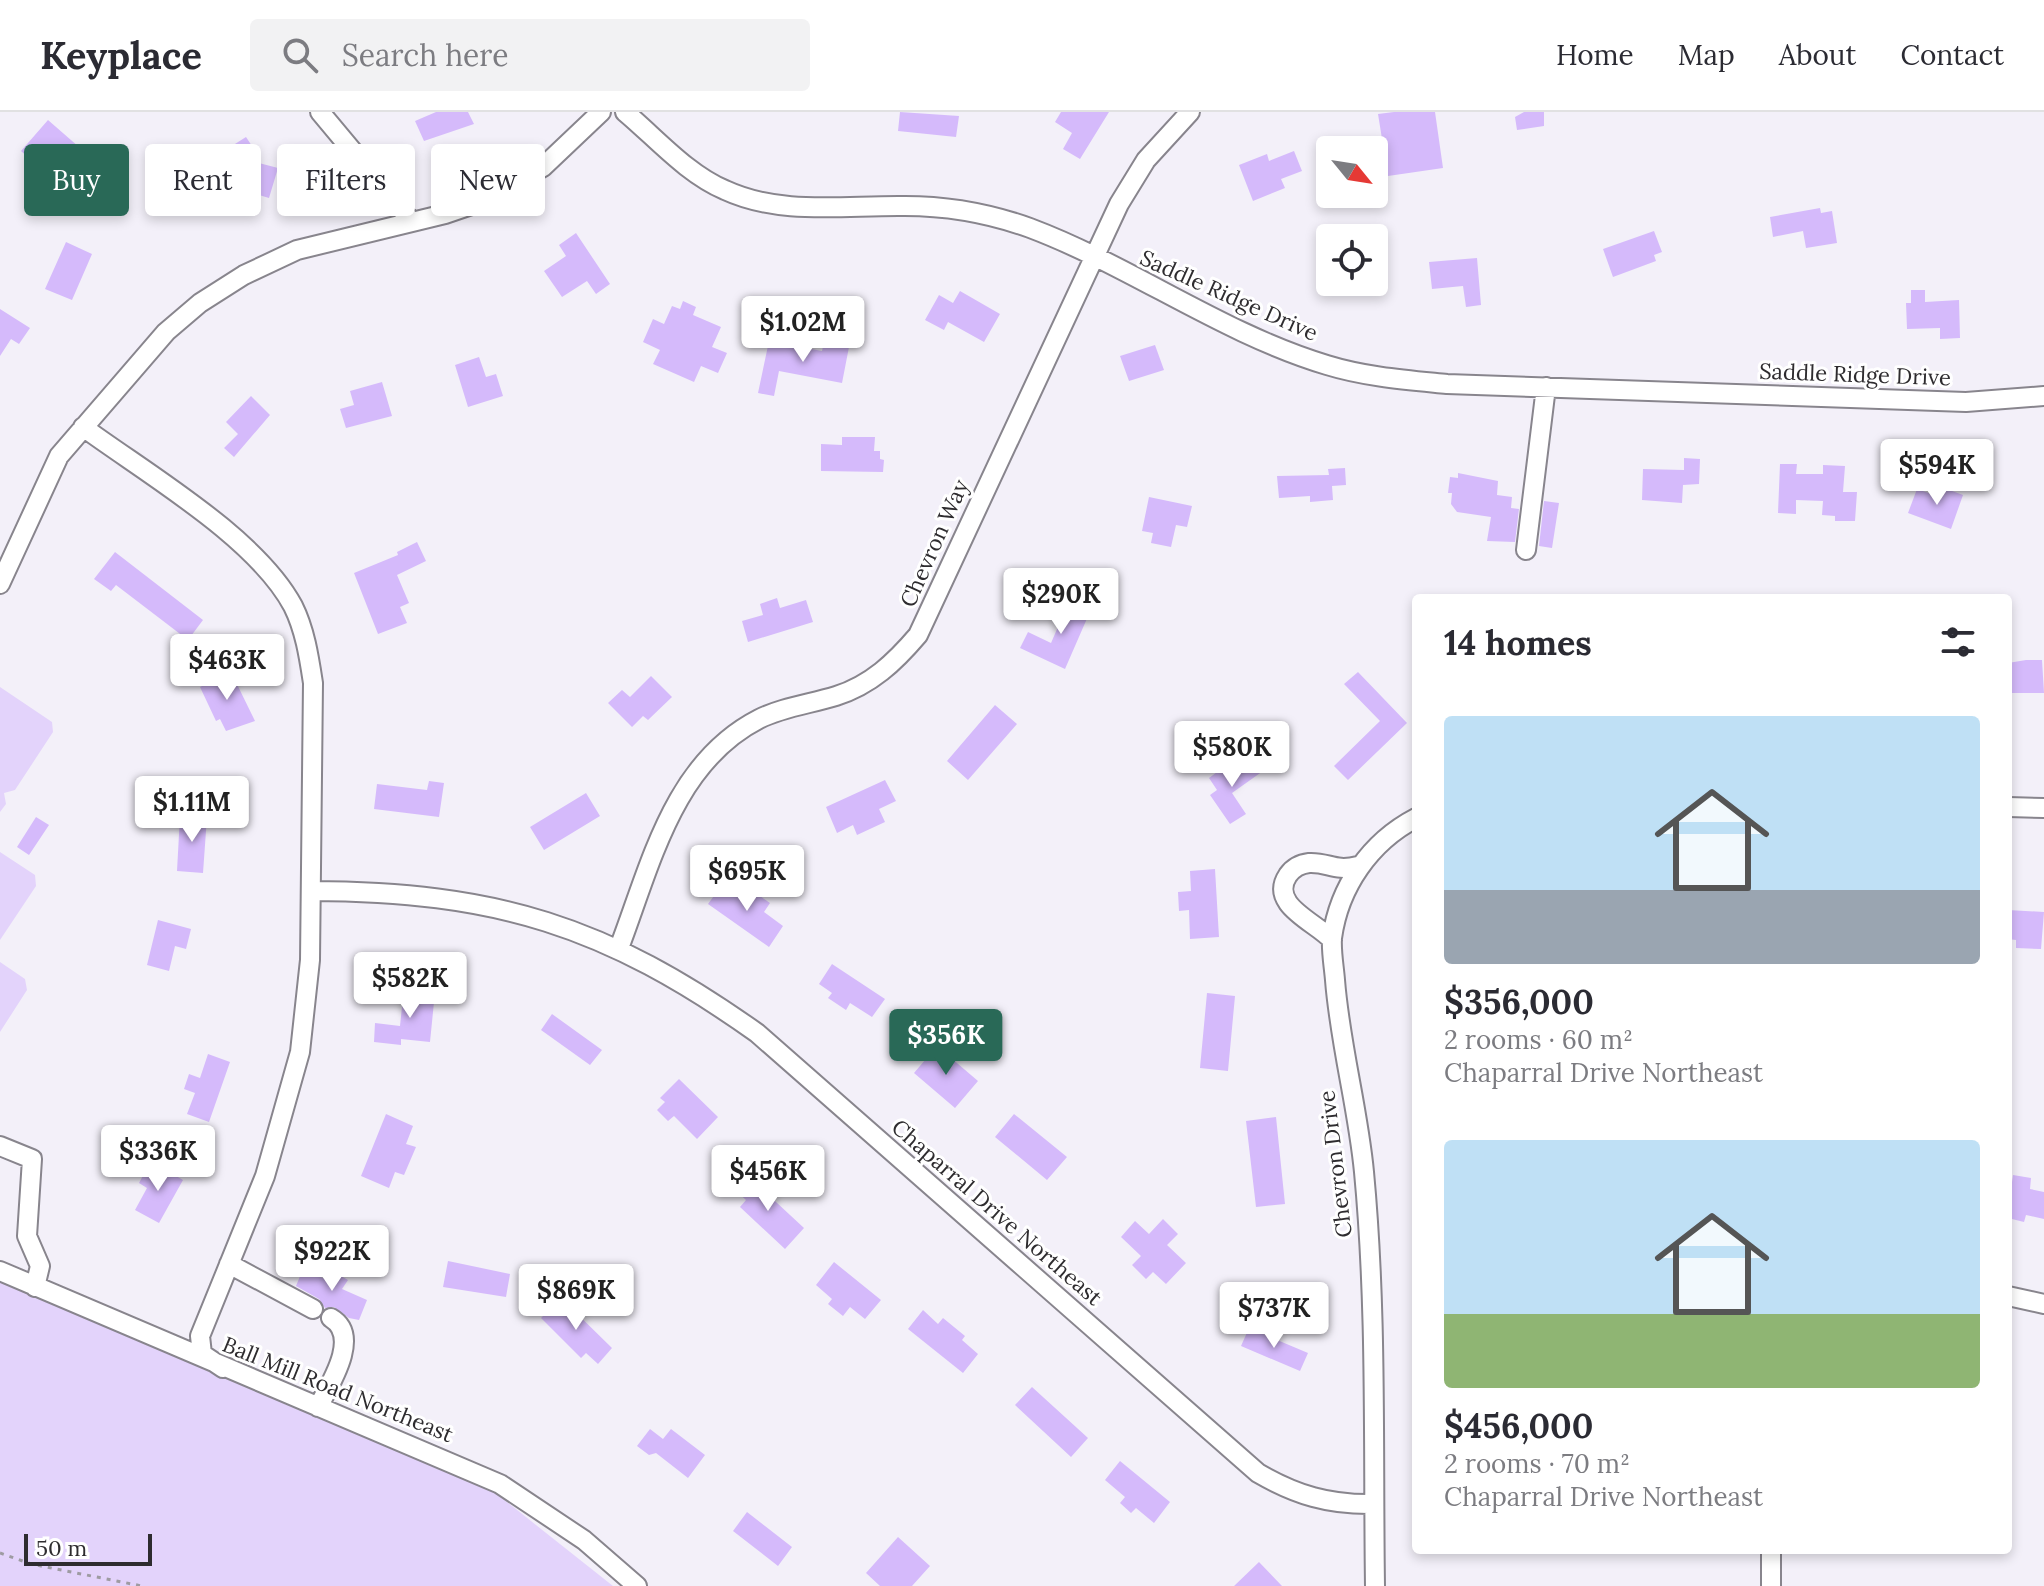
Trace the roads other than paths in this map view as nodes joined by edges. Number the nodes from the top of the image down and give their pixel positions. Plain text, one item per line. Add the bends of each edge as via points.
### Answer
1 (320, 112) edge
2 (601, 112) edge
3 (625, 112) edge
4 (1190, 112) edge
5 (411, 221) junction
6 (1092, 259) junction
7 (1546, 387) junction
8 (2044, 396) edge
9 (83, 427) junction
10 (1526, 550) dead end
11 (0, 584) edge
12 (2012, 807) edge
13 (2044, 808) edge
14 (1412, 821) edge
15 (1358, 866) junction
16 (311, 891) junction
17 (1332, 940) junction
18 (619, 948) junction
19 (0, 1146) edge
20 (229, 1264) junction
21 (0, 1271) edge
22 (35, 1287) junction
23 (2012, 1297) edge
24 (2044, 1304) edge
25 (313, 1309) dead end
26 (331, 1318) dead end
27 (223, 1368) junction
28 (318, 1407) junction
29 (1374, 1504) junction
30 (1771, 1554) edge
31 (637, 1586) edge
32 (1375, 1586) edge
33 (1771, 1586) edge

1 - 5 street
2 - 5 street via 543,167 515,185 472,205
3 - 6 street, Saddle Ridge Drive via 701,177 746,199 790,207 965,211 1029,228
4 - 6 street, Chevron Way via 1146,160
5 - 9 street via 306,247 244,275 166,332
6 - 7 street, Saddle Ridge Drive via 1269,344 1328,365 1405,379
6 - 18 street, Chevron Way via 918,635 867,683 760,718 707,757 675,805
7 - 8 street, Saddle Ridge Drive via 1966,402
7 - 10 street
9 - 11 street via 50,470
9 - 16 street via 246,546 294,608 308,646 313,683
12 - 13 street
14 - 15 street, Chevron Drive
15 - 17 street, Chevron Drive via 1341,902
15 - 17 street via 1339,871 1304,863 1284,881 1288,906
16 - 18 street, Chaparral Drive Northeast via 466,900 548,920
16 - 20 street via 307,1003 294,1077 265,1176
17 - 29 street, Chevron Drive via 1337,1009 1364,1170
18 - 29 street, Chaparral Drive Northeast via 696,990 757,1033 1258,1473 1314,1500
19 - 22 street via 32,1159 27,1236 40,1266
20 - 25 street
20 - 27 street via 200,1336 202,1354
21 - 22 street, Ball Mill Road Northeast
22 - 27 street, Ball Mill Road Northeast
23 - 24 street
26 - 28 street via 339,1322 344,1336 341,1357
27 - 28 street, Ball Mill Road Northeast
28 - 31 street, Ball Mill Road Northeast via 500,1484 584,1540
29 - 32 street, Chevron Drive
30 - 33 street

